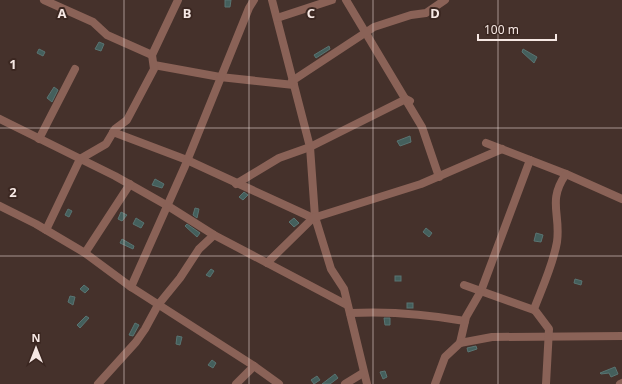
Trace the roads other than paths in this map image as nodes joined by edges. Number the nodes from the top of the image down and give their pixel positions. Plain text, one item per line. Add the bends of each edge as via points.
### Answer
1 (44, 0) edge
2 (178, 0) edge
3 (254, 0) edge
4 (272, 0) edge
5 (332, 0) edge
6 (346, 0) edge
7 (445, 0) edge
8 (277, 18) junction
9 (365, 32) junction
10 (152, 55) junction
11 (154, 65) junction
12 (75, 69) dead end
13 (220, 77) junction
14 (293, 83) junction
15 (408, 100) junction
16 (0, 119) edge
17 (113, 132) junction
18 (39, 139) junction
19 (486, 143) dead end
20 (310, 147) junction
21 (502, 149) junction
22 (80, 159) junction
23 (187, 160) junction
24 (530, 160) junction
25 (566, 174) junction
26 (439, 177) junction
27 (130, 184) junction
28 (236, 184) junction
29 (622, 199) edge
30 (0, 206) edge
31 (168, 206) junction
32 (314, 218) junction
33 (46, 230) junction
34 (214, 235) junction
35 (85, 253) junction
36 (267, 263) junction
37 (464, 285) dead end
38 (131, 287) junction
39 (481, 291) junction
40 (158, 305) junction
41 (348, 309) junction
42 (534, 310) junction
43 (465, 321) junction
44 (622, 336) edge
45 (548, 337) junction
46 (460, 343) junction
47 (254, 366) junction
48 (363, 374) junction
49 (98, 384) edge
50 (236, 384) edge
51 (278, 384) edge
52 (345, 384) edge
53 (367, 384) edge
54 (435, 384) edge
55 (546, 384) edge

1 - 10 street via 93,22 107,35
2 - 10 street
3 - 13 street
4 - 8 street
5 - 8 street
6 - 9 street
7 - 9 street via 426,13 387,22
8 - 14 street
9 - 14 street
9 - 15 street
10 - 11 street
11 - 13 street
11 - 17 street via 127,120
12 - 18 street
13 - 14 street
13 - 23 street
14 - 20 street
15 - 20 street
15 - 26 street via 422,127
16 - 18 street
17 - 22 street via 106,144
17 - 23 street
18 - 22 street
19 - 21 street
20 - 28 street via 279,158
20 - 32 street
21 - 24 street
21 - 26 street
22 - 27 street
22 - 33 street
23 - 28 street
23 - 31 street
24 - 25 street
24 - 39 street
25 - 29 street
25 - 42 street via 559,184 555,198 556,244
26 - 32 street
27 - 31 street
27 - 35 street
28 - 32 street
30 - 33 street
31 - 34 street
31 - 38 street
32 - 36 street
32 - 41 street via 331,269 344,289
33 - 35 street
34 - 36 street
34 - 40 street via 199,249
35 - 38 street
36 - 41 street
37 - 39 street
38 - 40 street
39 - 42 street
39 - 43 street
40 - 47 street
40 - 49 street via 136,342
41 - 43 street via 410,313
41 - 48 street
42 - 45 street via 548,328
43 - 46 street
44 - 45 street
45 - 46 street via 492,337
45 - 55 street
46 - 54 street via 445,357
47 - 50 street
47 - 51 street
48 - 52 street
48 - 53 street

